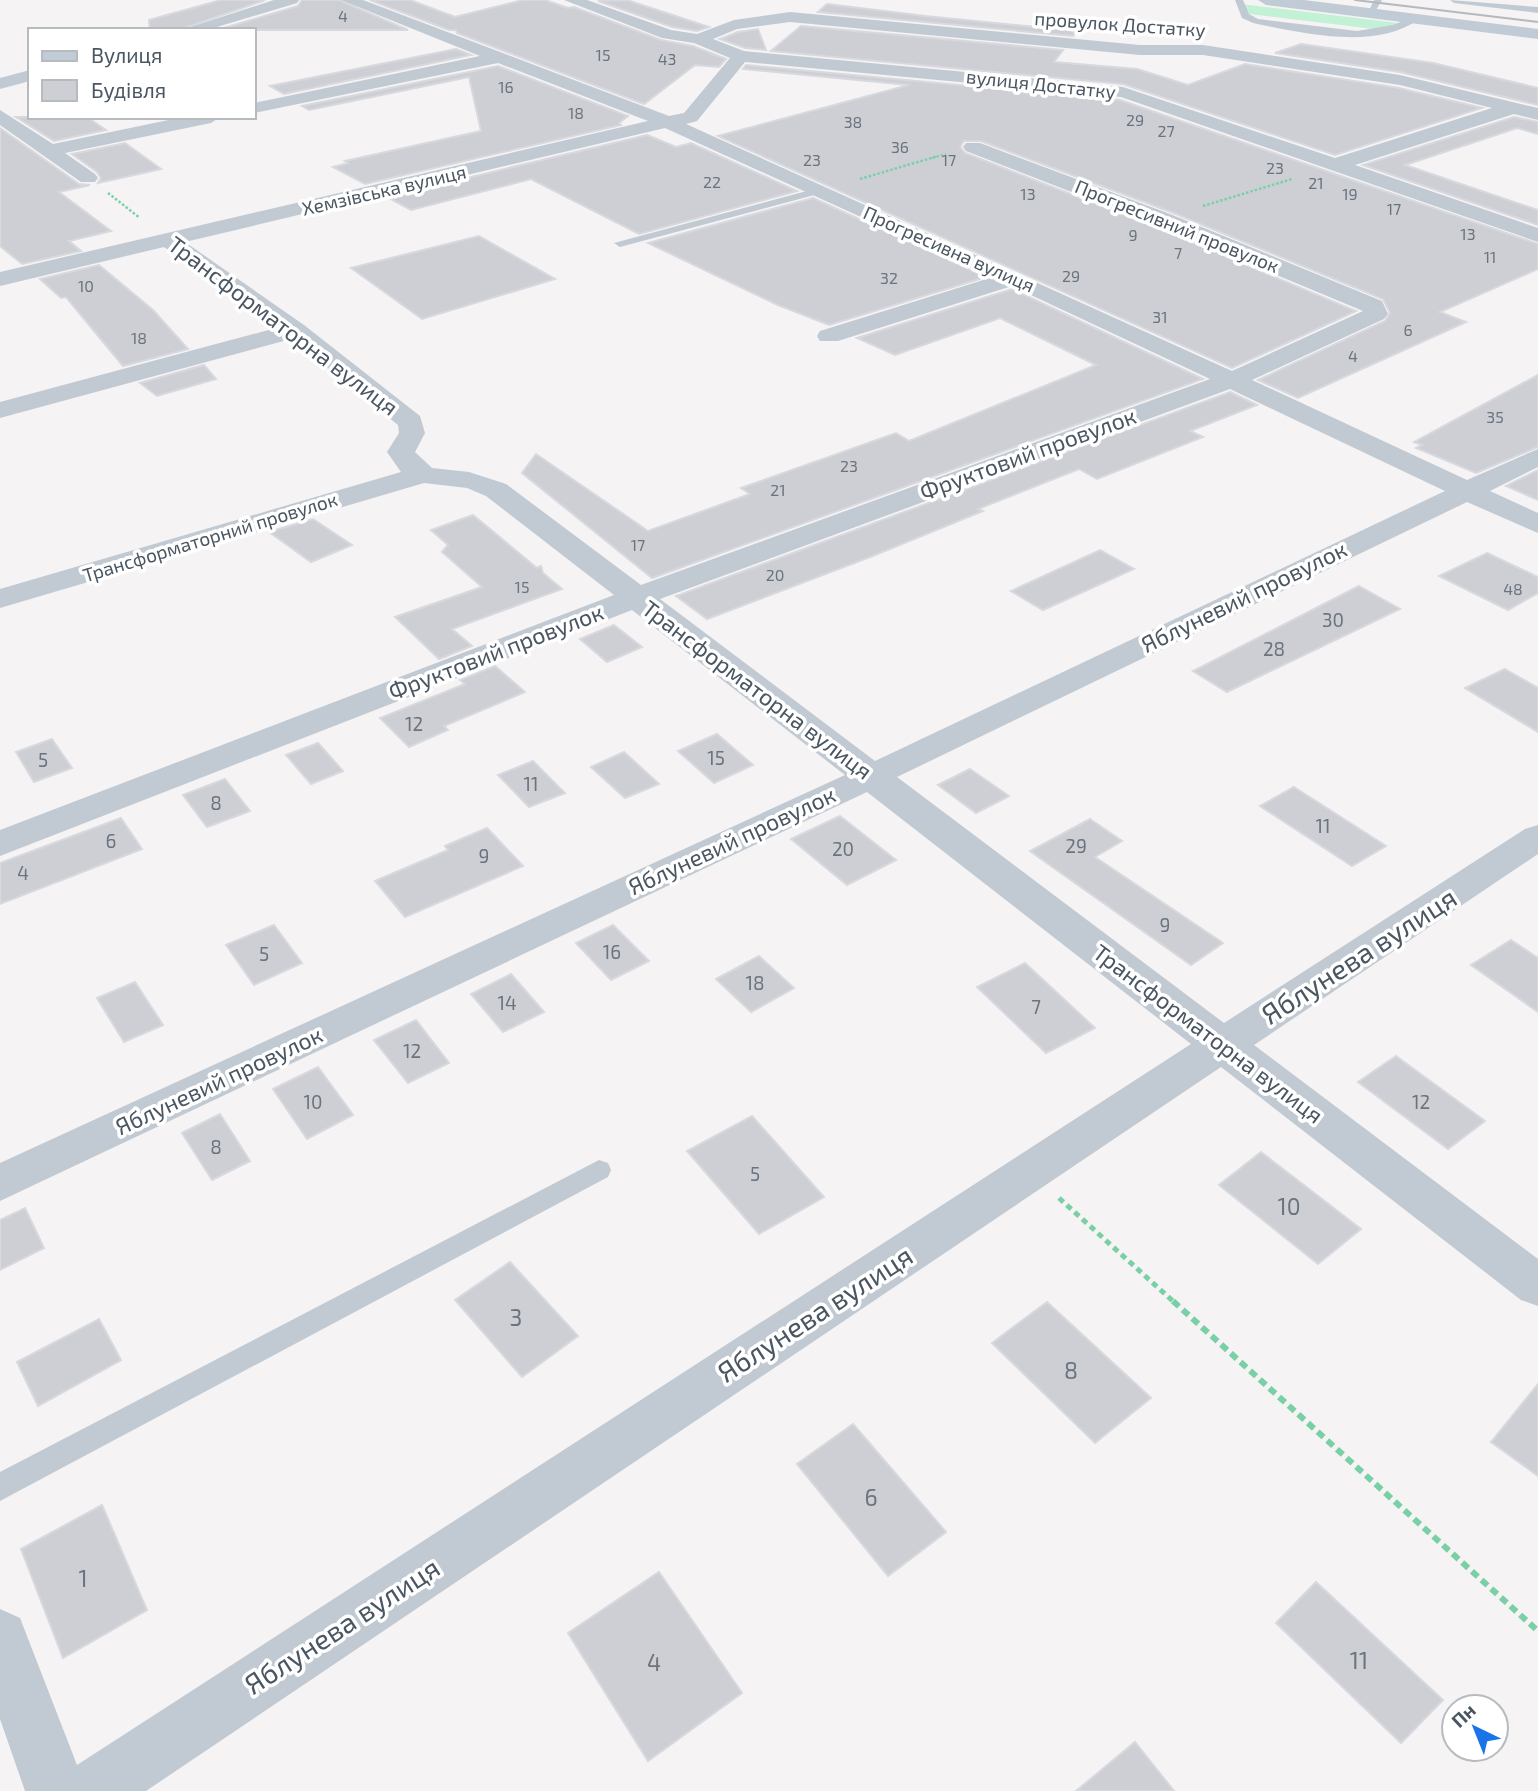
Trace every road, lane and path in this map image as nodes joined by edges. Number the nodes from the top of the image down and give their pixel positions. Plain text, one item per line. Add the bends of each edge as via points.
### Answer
1 (291, 0) edge
2 (349, 0) edge
3 (572, 0) edge
4 (1238, 0) edge
5 (1266, 0) edge
6 (1454, 0) edge
7 (1374, 6) edge
8 (1538, 10) edge
9 (1415, 19) junction
10 (196, 28) edge
11 (1538, 34) edge
12 (698, 39) junction
13 (741, 56) junction
14 (502, 57) junction
15 (28, 76) edge
16 (0, 83) edge
17 (256, 108) edge
18 (1512, 108) junction
19 (1538, 114) edge
20 (0, 116) edge
21 (201, 119) edge
22 (669, 123) junction
23 (973, 147) joint
24 (52, 150) junction
25 (1335, 165) junction
26 (88, 178) joint
27 (818, 191) junction
28 (1162, 219) junction
29 (1538, 235) edge
30 (169, 240) junction
31 (620, 243) dead end
32 (1014, 278) junction
33 (0, 279) edge
34 (295, 330) junction
35 (828, 336) dead end
36 (1232, 380) junction
37 (0, 410) edge
38 (1538, 457) edge
39 (420, 475) junction
40 (1466, 491) junction
41 (1538, 524) edge
42 (635, 598) junction
43 (0, 599) edge
44 (871, 776) junction
45 (1538, 837) edge
46 (0, 844) edge
47 (1223, 1045) junction
48 (599, 1170) dead end
49 (1030, 1171) junction
50 (0, 1183) edge
51 (1538, 1286) edge
52 (0, 1486) edge
53 (1538, 1631) edge
54 (0, 1638) edge
55 (57, 1791) edge
56 (92, 1791) edge

1 - 10 street
2 - 14 street, Прогресивна вулиця
3 - 12 street, вулиця Достатку via 668,34
4 - 9 lane via 1245,16 1256,21 1364,35
5 - 7 main road
6 - 8 lane
7 - 9 main road
9 - 11 main road
12 - 13 street, вулиця Достатку
12 - 18 street, провулок Достатку via 734,25 790,17 1140,50 1203,50 1400,80
13 - 22 street, Хемзівська вулиця via 690,117
13 - 25 street, вулиця Достатку via 1111,90
14 - 17 street
14 - 22 street, Прогресивна вулиця
15 - 16 street
18 - 19 street, провулок Достатку
18 - 25 street
20 - 24 street
21 - 24 street
22 - 27 street, Прогресивна вулиця
22 - 30 street, Хемзівська вулиця
23 - 27 path
23 - 28 street, Прогресивний провулок
24 - 26 street
25 - 28 path
25 - 29 street, вулиця Достатку
26 - 30 path, Трансформаторна вулиця
27 - 31 lane
27 - 32 street, Прогресивна вулиця
28 - 36 street, Прогресивний провулок via 1374,306 1376,314
30 - 33 street, Хемзівська вулиця
30 - 34 street, Трансформаторна вулиця
32 - 35 street
32 - 36 street, Прогресивна вулиця
34 - 37 street
34 - 39 street, Трансформаторна вулиця via 411,422 412,433 401,452
36 - 40 street, Прогресивна вулиця
36 - 42 street, Фруктовий провулок
38 - 40 street, Яблуневий провулок
39 - 42 street, Трансформаторна вулиця via 470,480 496,489
39 - 43 street, Трансформаторний провулок
40 - 41 street, Прогресивна вулиця
40 - 44 street, Яблуневий провулок
42 - 44 street, Трансформаторна вулиця
42 - 46 street, Фруктовий провулок
44 - 47 street, Трансформаторна вулиця
44 - 50 street, Яблуневий провулок
45 - 47 street, Яблунева вулиця
47 - 49 street, Яблунева вулиця
47 - 51 street, Трансформаторна вулиця
48 - 52 lane
49 - 53 path
49 - 56 street, Яблунева вулиця
54 - 55 street

